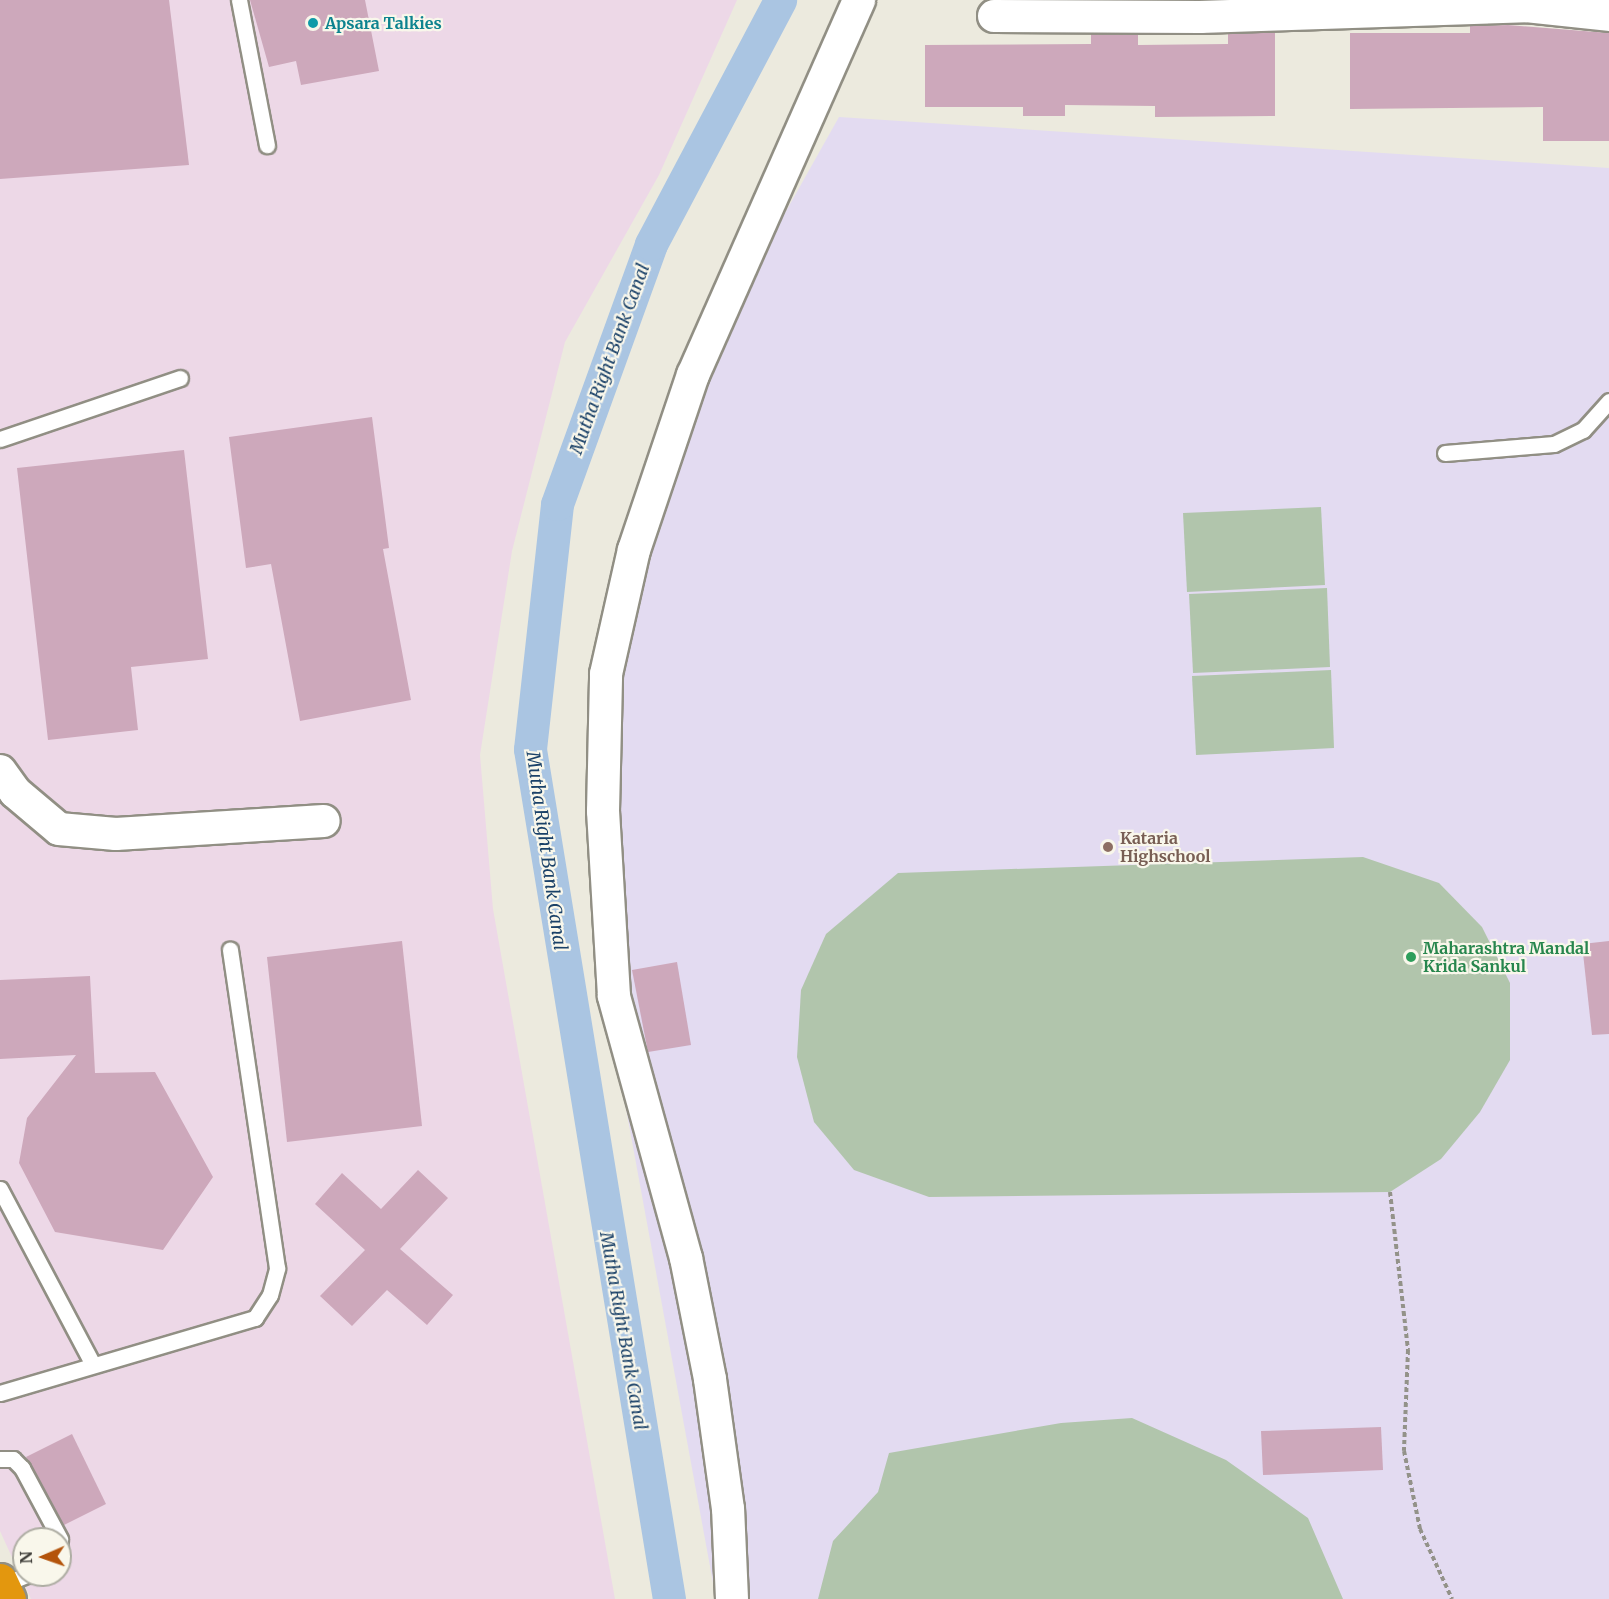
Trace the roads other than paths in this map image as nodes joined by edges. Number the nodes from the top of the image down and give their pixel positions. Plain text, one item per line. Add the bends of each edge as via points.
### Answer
1 (239, 0) edge
2 (859, 0) edge
3 (1200, 9) edge
4 (1609, 15) edge
5 (994, 16) dead end
6 (267, 145) dead end
7 (180, 378) dead end
8 (1609, 401) edge
9 (0, 439) edge
10 (1444, 453) dead end
11 (0, 771) edge
12 (324, 821) dead end
13 (230, 949) dead end
14 (0, 1189) edge
15 (93, 1365) junction
16 (0, 1393) edge
17 (0, 1459) edge
18 (54, 1527) edge
19 (732, 1599) edge

1 - 6 lane
2 - 19 street via 693,375 634,550 606,674 603,811 614,996 686,1258 710,1379 728,1509
3 - 4 street via 1526,6
3 - 5 street
7 - 9 lane
8 - 10 lane via 1583,430 1554,444
11 - 12 street via 15,792 59,829 116,834
13 - 15 lane via 277,1268 270,1295 255,1318
14 - 15 lane
15 - 16 lane
17 - 18 lane via 13,1459 22,1468

